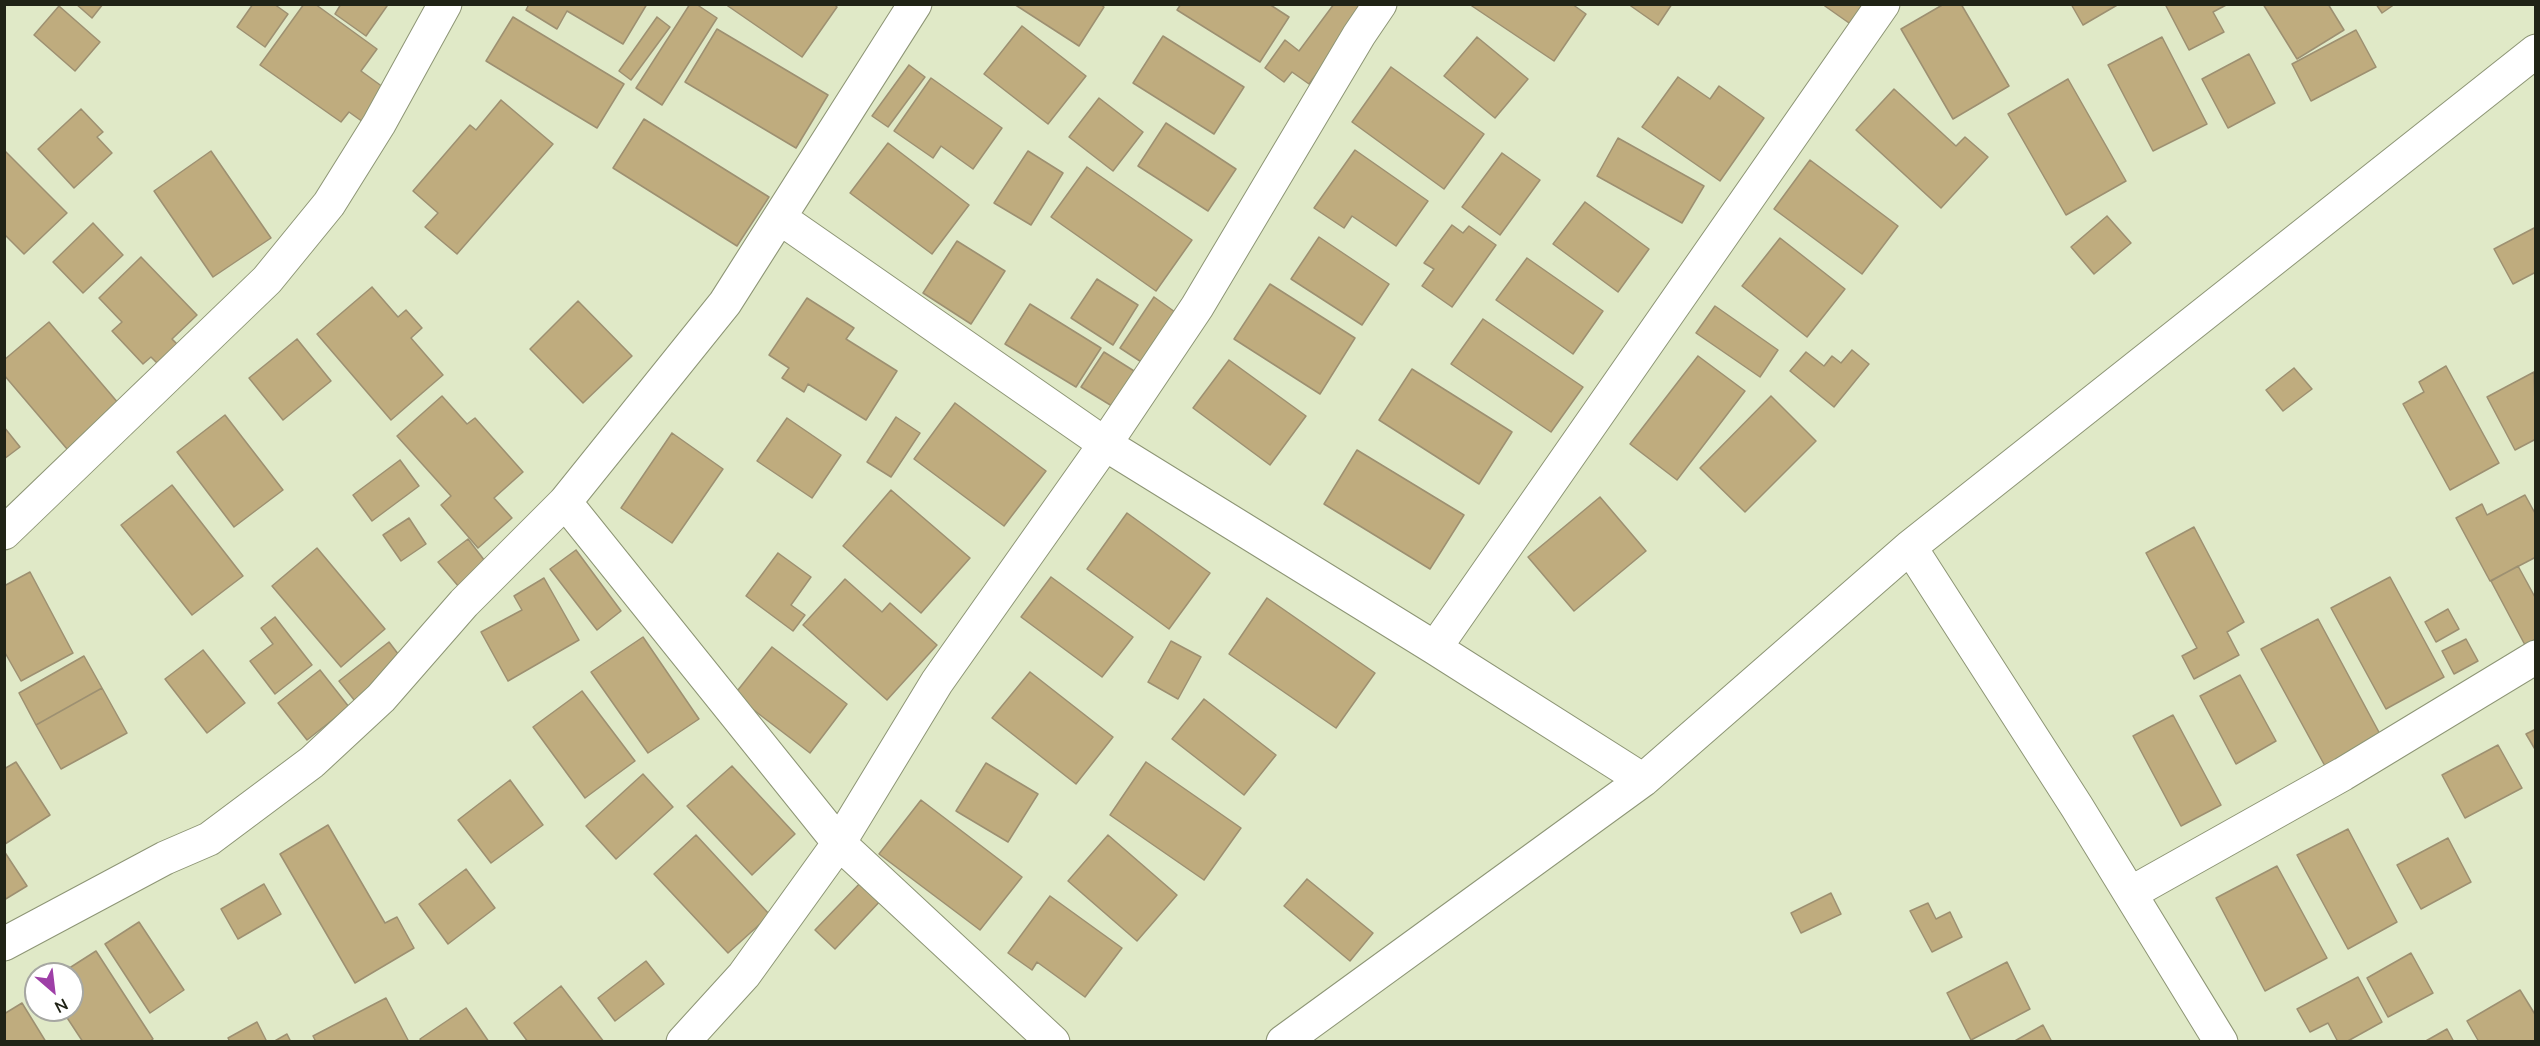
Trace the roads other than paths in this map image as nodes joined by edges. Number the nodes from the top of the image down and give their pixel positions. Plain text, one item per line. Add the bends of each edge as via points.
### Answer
1 (915, 4) edge
2 (1380, 4) edge
3 (1883, 4) edge
4 (441, 6) edge
5 (2535, 51) edge
6 (780, 218) junction
7 (1105, 444) junction
8 (565, 502) junction
9 (4, 533) edge
10 (1910, 546) junction
11 (1435, 648) junction
12 (2535, 657) edge
13 (1643, 780) junction
14 (839, 843) junction
15 (2131, 893) junction
16 (4, 944) edge
17 (683, 1041) edge
18 (1053, 1041) edge
19 (1283, 1041) edge
20 (2222, 1041) edge

1 - 6 street
2 - 7 street via 1197,306
3 - 11 street
4 - 9 street via 379,124 329,204 267,280
5 - 10 street
6 - 7 street
6 - 8 street via 724,303
7 - 11 street
7 - 14 street via 937,682
8 - 14 street
8 - 16 street via 464,603 381,698 312,762 209,839 165,858
10 - 13 street
10 - 15 street
11 - 13 street
12 - 15 street via 2343,774
13 - 19 street
14 - 17 street via 744,975
14 - 18 street
15 - 20 street

